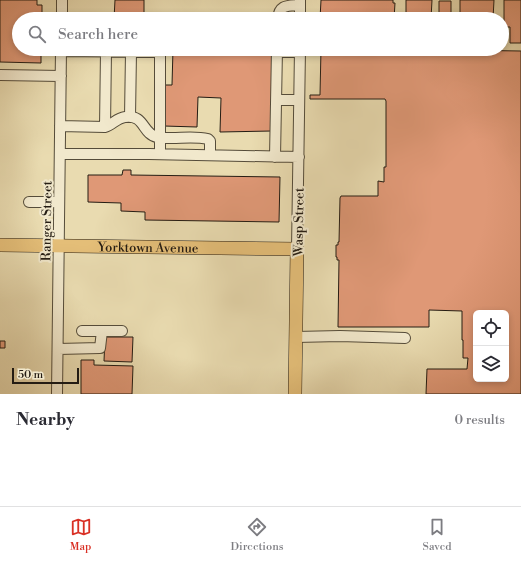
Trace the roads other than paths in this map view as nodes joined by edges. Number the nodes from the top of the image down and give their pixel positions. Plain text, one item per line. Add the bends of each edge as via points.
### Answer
1 (62, 0) edge
2 (300, 3) edge
3 (62, 12) edge
4 (279, 12) edge
5 (61, 56) edge
6 (106, 56) edge
7 (131, 56) edge
8 (160, 56) edge
9 (277, 56) edge
10 (300, 56) edge
11 (0, 75) edge
12 (61, 76) junction
13 (276, 100) junction
14 (300, 100) junction
15 (130, 117) junction
16 (60, 126) junction
17 (105, 127) junction
18 (160, 137) junction
19 (60, 154) junction
20 (160, 154) junction
21 (210, 155) junction
22 (274, 157) junction
23 (299, 157) junction
24 (29, 202) dead end
25 (59, 202) junction
26 (0, 245) edge
27 (59, 246) junction
28 (297, 249) junction
29 (82, 331) dead end
30 (102, 331) junction
31 (122, 331) dead end
32 (296, 337) junction
33 (405, 338) dead end
34 (58, 349) junction
35 (57, 394) edge
36 (295, 394) edge

1 - 3 street
2 - 4 street via 285,6
5 - 12 street, Ranger Street
6 - 17 street
7 - 15 street
8 - 18 street
9 - 13 street
10 - 14 street, Wasp Street
11 - 12 street
12 - 16 street, Ranger Street
13 - 14 street
13 - 22 street
14 - 23 street, Wasp Street
15 - 17 street via 121,118
15 - 18 street via 138,118 153,135
16 - 17 street
16 - 19 street, Ranger Street
18 - 20 street
18 - 21 street via 208,139
19 - 20 street
19 - 25 street, Ranger Street
20 - 21 street
21 - 22 street
22 - 23 street
23 - 28 street, Wasp Street
24 - 25 street
25 - 27 street, Ranger Street
26 - 27 main road, Yorktown Avenue
27 - 28 main road, Yorktown Avenue
27 - 34 street, Ranger Street
28 - 32 main road, Wasp Street
29 - 30 street
30 - 31 street
30 - 34 street via 100,348
32 - 33 street
32 - 36 main road, Wasp Street
34 - 35 street, Ranger Street

